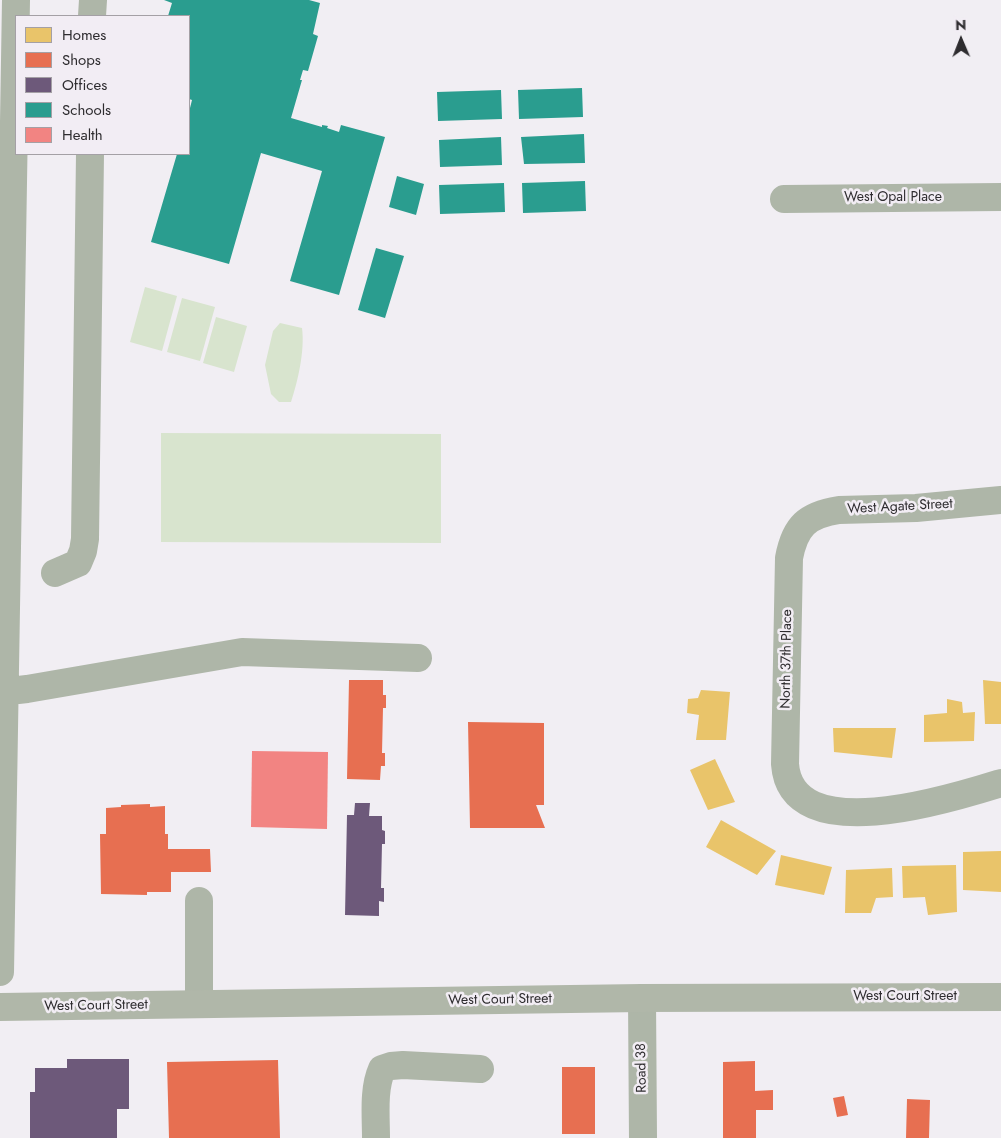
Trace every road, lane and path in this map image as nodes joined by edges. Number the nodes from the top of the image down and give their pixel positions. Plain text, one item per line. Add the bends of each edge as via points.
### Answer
1 (16, 0) edge
2 (93, 0) edge
3 (92, 15) edge
4 (8, 48) edge
5 (90, 155) edge
6 (1001, 197) edge
7 (784, 199) dead end
8 (5, 371) edge
9 (1001, 500) edge
10 (802, 525) joint
11 (55, 573) dead end
12 (418, 658) dead end
13 (2, 692) edge
14 (1001, 783) edge
15 (199, 901) dead end
16 (0, 972) edge
17 (1001, 997) edge
18 (642, 998) junction
19 (199, 1004) junction
20 (0, 1007) edge
21 (480, 1069) dead end
22 (376, 1138) edge
23 (643, 1138) edge

1 - 4 street
2 - 3 street
4 - 8 street
5 - 11 street via 85,540 78,563
6 - 7 street, West Opal Place
8 - 13 street
9 - 10 street, West Agate Street via 916,508 839,510 812,518
10 - 14 street, North 37th Place via 792,544 789,568 785,764 786,774 796,793 819,808 859,811 927,804
12 - 13 street via 242,652
13 - 16 street
15 - 19 street
17 - 18 main road, West Court Street
18 - 19 main road, West Court Street
18 - 23 street, Road 38
19 - 20 main road, West Court Street
21 - 22 street via 403,1065 382,1069 376,1100

